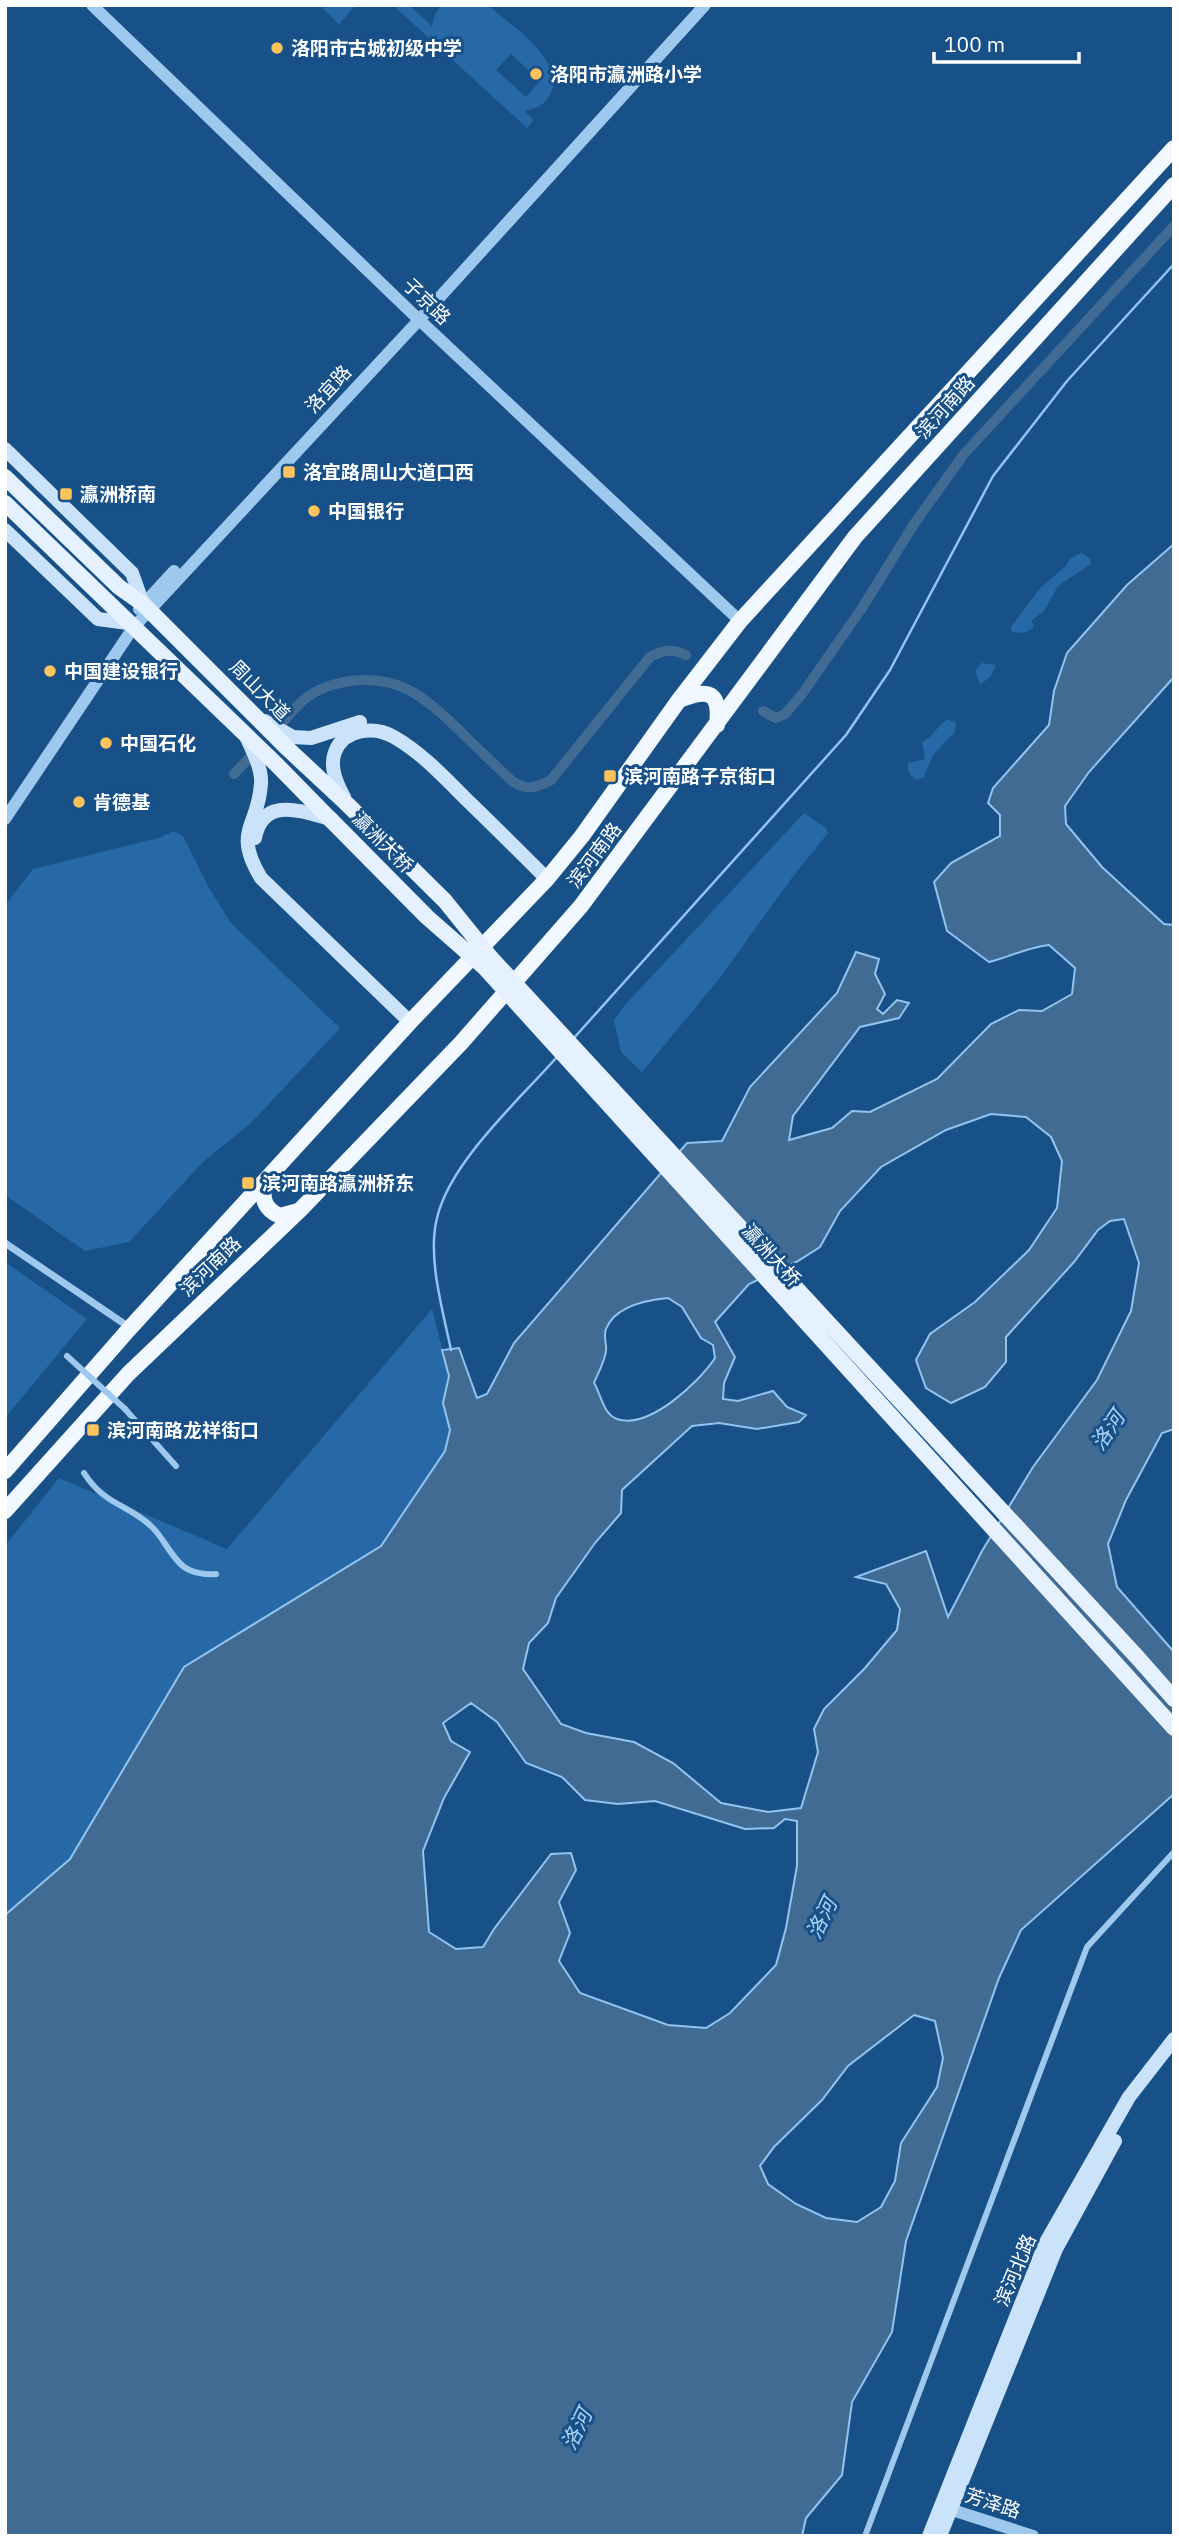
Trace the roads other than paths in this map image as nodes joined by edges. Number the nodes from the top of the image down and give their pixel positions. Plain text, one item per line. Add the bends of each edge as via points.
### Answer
1 (92, 5) edge
2 (698, 6) edge
3 (1174, 148) edge
4 (1174, 185) edge
5 (417, 318) junction
6 (5, 449) edge
7 (5, 477) edge
8 (5, 503) edge
9 (5, 530) edge
10 (146, 607) junction
11 (740, 621) junction
12 (131, 625) junction
13 (679, 700) junction
14 (259, 719) junction
15 (717, 725) junction
16 (246, 734) junction
17 (435, 768) junction
18 (348, 805) junction
19 (5, 806) edge
20 (5, 819) edge
21 (330, 820) junction
22 (547, 878) junction
23 (281, 896) junction
24 (411, 1022) junction
25 (264, 1183) junction
26 (301, 1209) junction
27 (5, 1243) edge
28 (131, 1328) junction
29 (68, 1356) dead end
30 (176, 1466) dead end
31 (5, 1471) edge
32 (84, 1473) dead end
33 (5, 1511) edge
34 (216, 1574) dead end
35 (1174, 1699) edge
36 (1174, 1728) edge
37 (1174, 1852) edge
38 (1174, 2039) edge
39 (1174, 2055) edge
40 (945, 2510) junction
41 (865, 2536) edge
42 (929, 2536) edge
43 (940, 2536) edge
44 (1016, 2536) edge
45 (1033, 2536) edge

1 - 5 street, 子京路
2 - 5 street, 洛宜路
3 - 11 highway, 滨河南路
4 - 15 highway, 滨河南路 via 855,537
5 - 10 street, 洛宜路
5 - 11 street, 子京路
6 - 10 main road, 周山大道 via 132,573
7 - 10 main road, 周山大道 via 119,587
8 - 12 main road
9 - 12 main road via 98,619
10 - 12 street, 洛宜路
10 - 14 main road, 周山大道
11 - 13 highway, 滨河南路
12 - 16 main road
12 - 19 street, 洛宜路
12 - 20 street, 洛宜路
13 - 15 highway via 710,694 719,711
13 - 22 highway, 滨河南路
14 - 17 main road via 293,737 310,738 367,721 381,723 404,734
14 - 18 main road, 周山大道
15 - 26 highway, 滨河南路 via 582,906 461,1043
16 - 21 main road
16 - 23 main road via 262,780 247,844 261,878
17 - 18 main road via 394,737 375,730 357,732 335,751 333,765 336,783
17 - 22 main road
18 - 35 main road, 瀛洲大桥, bridge via 445,901 491,958
21 - 23 main road via 292,808 267,816 258,826 256,852
21 - 36 main road, 瀛洲大桥, bridge via 484,967
22 - 24 highway, 滨河南路
23 - 24 main road
24 - 25 highway, 滨河南路
25 - 26 highway via 264,1204 269,1212 280,1216
25 - 28 highway, 滨河南路
26 - 33 highway, 滨河南路 via 128,1374
27 - 28 street
28 - 31 highway, 滨河南路
29 - 30 street, bridge via 125,1409
32 - 34 street via 101,1495 153,1528 184,1567
37 - 41 street via 1087,1947
38 - 40 main road, 滨河北路 via 1129,2097 1045,2244
39 - 40 main road, 滨河北路 via 1138,2098 1056,2249
40 - 42 main road, 滨河北路
40 - 43 main road, 滨河北路
40 - 44 street, 芳泽路
40 - 45 street, 芳泽路

